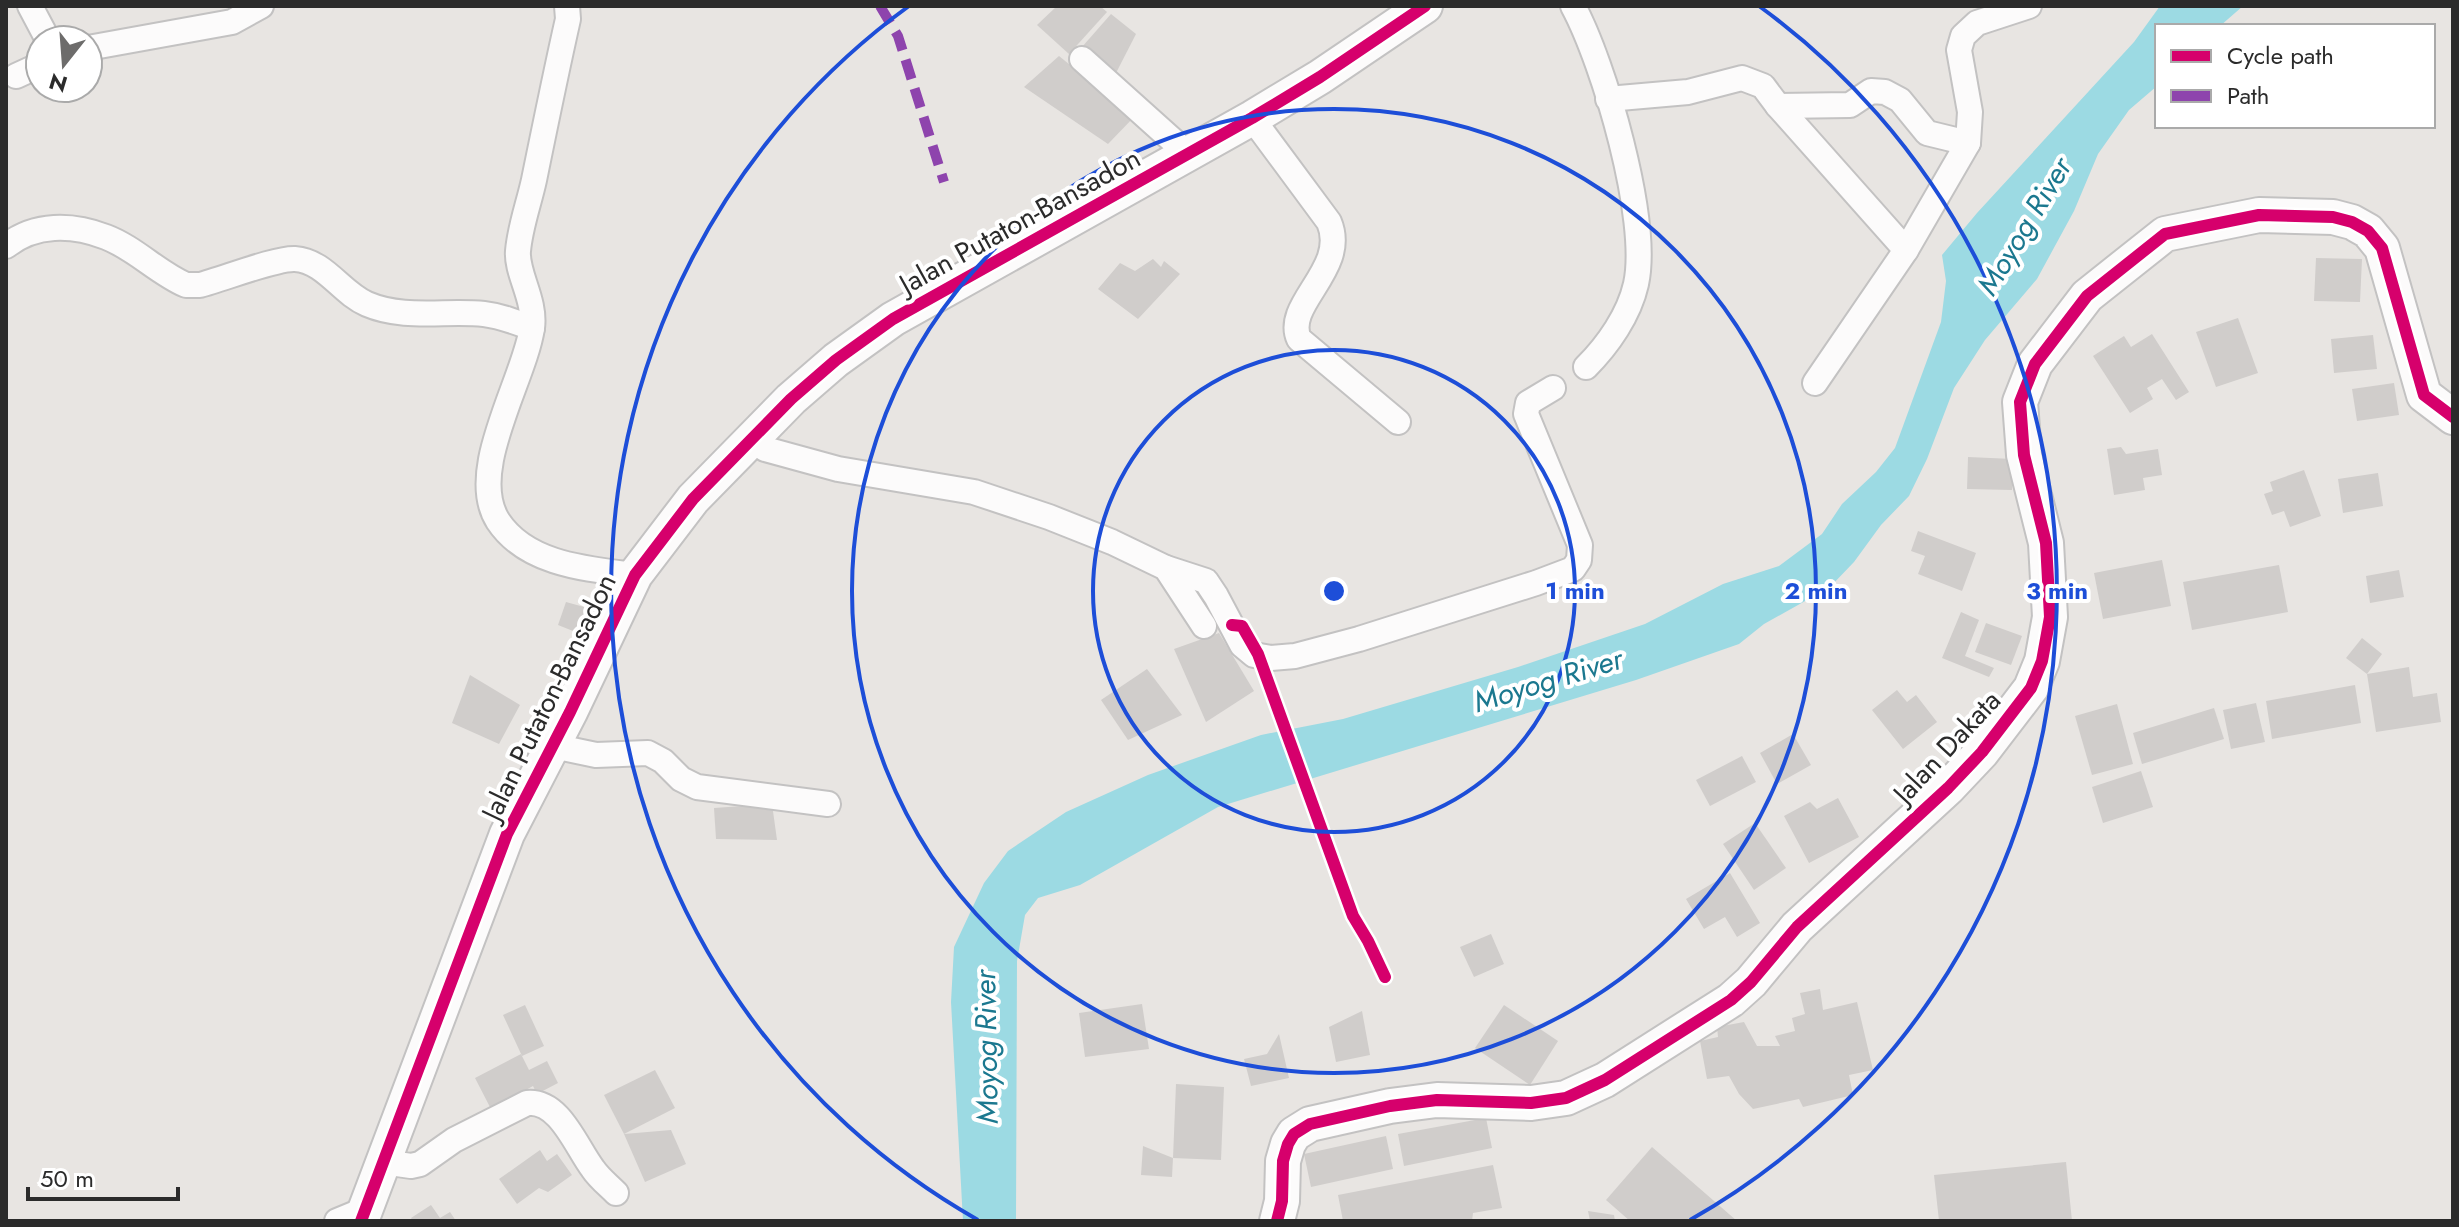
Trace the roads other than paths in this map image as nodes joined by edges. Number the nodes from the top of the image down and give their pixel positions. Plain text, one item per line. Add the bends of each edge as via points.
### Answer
1 (261, 6) edge
2 (567, 6) edge
3 (1573, 6) edge
4 (2029, 6) edge
5 (1406, 12) edge
6 (104, 45) edge
7 (1082, 59) dead end
8 (24, 72) edge
9 (16, 76) dead end
10 (1608, 99) junction
11 (1778, 106) junction
12 (1252, 118) junction
13 (1968, 143) junction
14 (1189, 155) junction
15 (6, 246) edge
16 (1906, 250) junction
17 (532, 328) junction
18 (1586, 367) dead end
19 (1815, 383) dead end
20 (1553, 388) dead end
21 (2453, 417) edge
22 (1398, 422) dead end
23 (752, 440) junction
24 (1166, 568) junction
25 (635, 575) junction
26 (1204, 626) dead end
27 (553, 746) junction
28 (828, 804) dead end
29 (383, 1162) junction
30 (616, 1193) dead end
31 (354, 1217) edge
32 (1277, 1221) edge

1 - 6 street via 232,22
2 - 17 street via 518,253
3 - 10 street
4 - 13 street via 1977,23 1963,36 1959,50 1970,112
5 - 12 street, Jalan Putaton-Bansadon
7 - 14 street
8 - 9 street
10 - 11 street via 1688,92 1742,78 1763,86
10 - 18 street via 1636,210 1636,285 1617,327
11 - 13 street via 1850,105 1871,91 1885,92 1900,100 1927,133
11 - 16 street
12 - 14 street, Jalan Putaton-Bansadon
12 - 22 street via 1333,231 1327,267 1296,321 1299,339
13 - 16 street
14 - 23 street, Jalan Putaton-Bansadon via 893,319 836,360
15 - 17 street via 42,228 67,228 107,238 186,285 299,259 368,305 425,314 483,314
16 - 19 street
17 - 25 street via 495,444 490,503 513,537 541,555
20 - 24 street via 1528,403 1526,414 1580,545 1573,569 1359,639 1271,658 1254,655 1242,645 1206,581
21 - 32 street, Jalan Dakata via 2424,395 2382,248 2368,231 2333,217 2283,214 2165,234 2087,296 2035,364 2020,402 2024,455 2046,543 2049,628 2031,688 1982,752 1797,927 1731,1000 1605,1080 1566,1098 1531,1103 1429,1101 1310,1124 1288,1144
23 - 24 street via 765,449 838,469 974,492 1062,522
23 - 25 street, Jalan Putaton-Bansadon via 693,499
24 - 26 street
25 - 27 street, Jalan Putaton-Bansadon
27 - 28 street via 596,755 648,753 697,787
27 - 29 street, Jalan Putaton-Bansadon via 507,834
29 - 30 street via 420,1164 454,1140 538,1102 550,1109
29 - 31 street, Jalan Putaton-Bansadon

